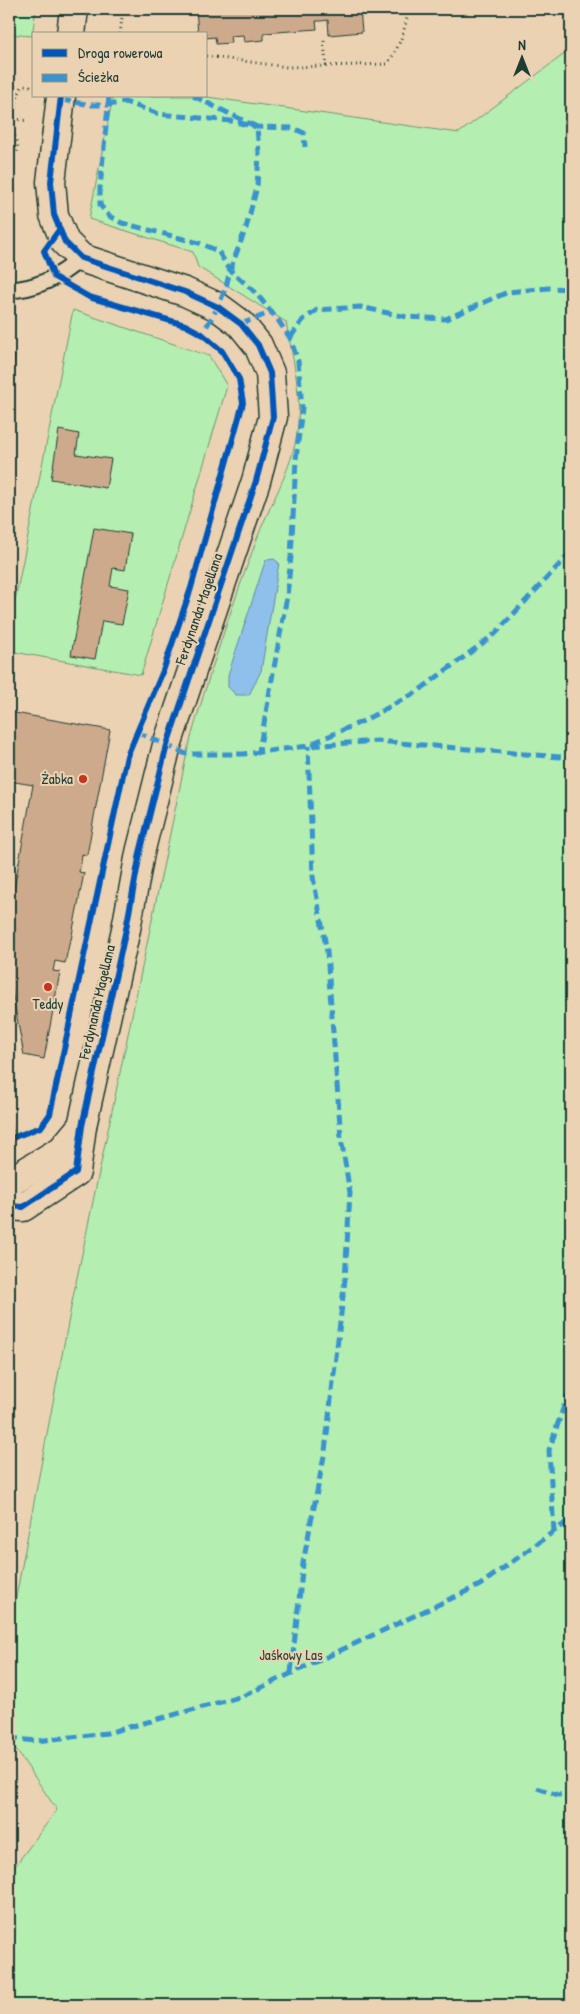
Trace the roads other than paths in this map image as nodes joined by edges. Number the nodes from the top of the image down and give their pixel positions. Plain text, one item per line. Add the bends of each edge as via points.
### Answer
1 (74, 9) edge
2 (71, 32) edge
3 (62, 98) edge
4 (81, 258) junction
5 (9, 290) edge
6 (82, 1126) junction
7 (9, 1182) edge
8 (9, 1206) edge

1 - 2 street
3 - 4 street, Ferdynanda Magellana via 51,182 54,215 65,242
4 - 5 lane via 41,284
4 - 6 street, Ferdynanda Magellana via 185,292 218,307 241,324 258,345 270,373 273,417 256,481 167,744 140,853
6 - 7 street, Ferdynanda Magellana via 62,1150
6 - 8 street, Ferdynanda Magellana via 76,1172 23,1207

